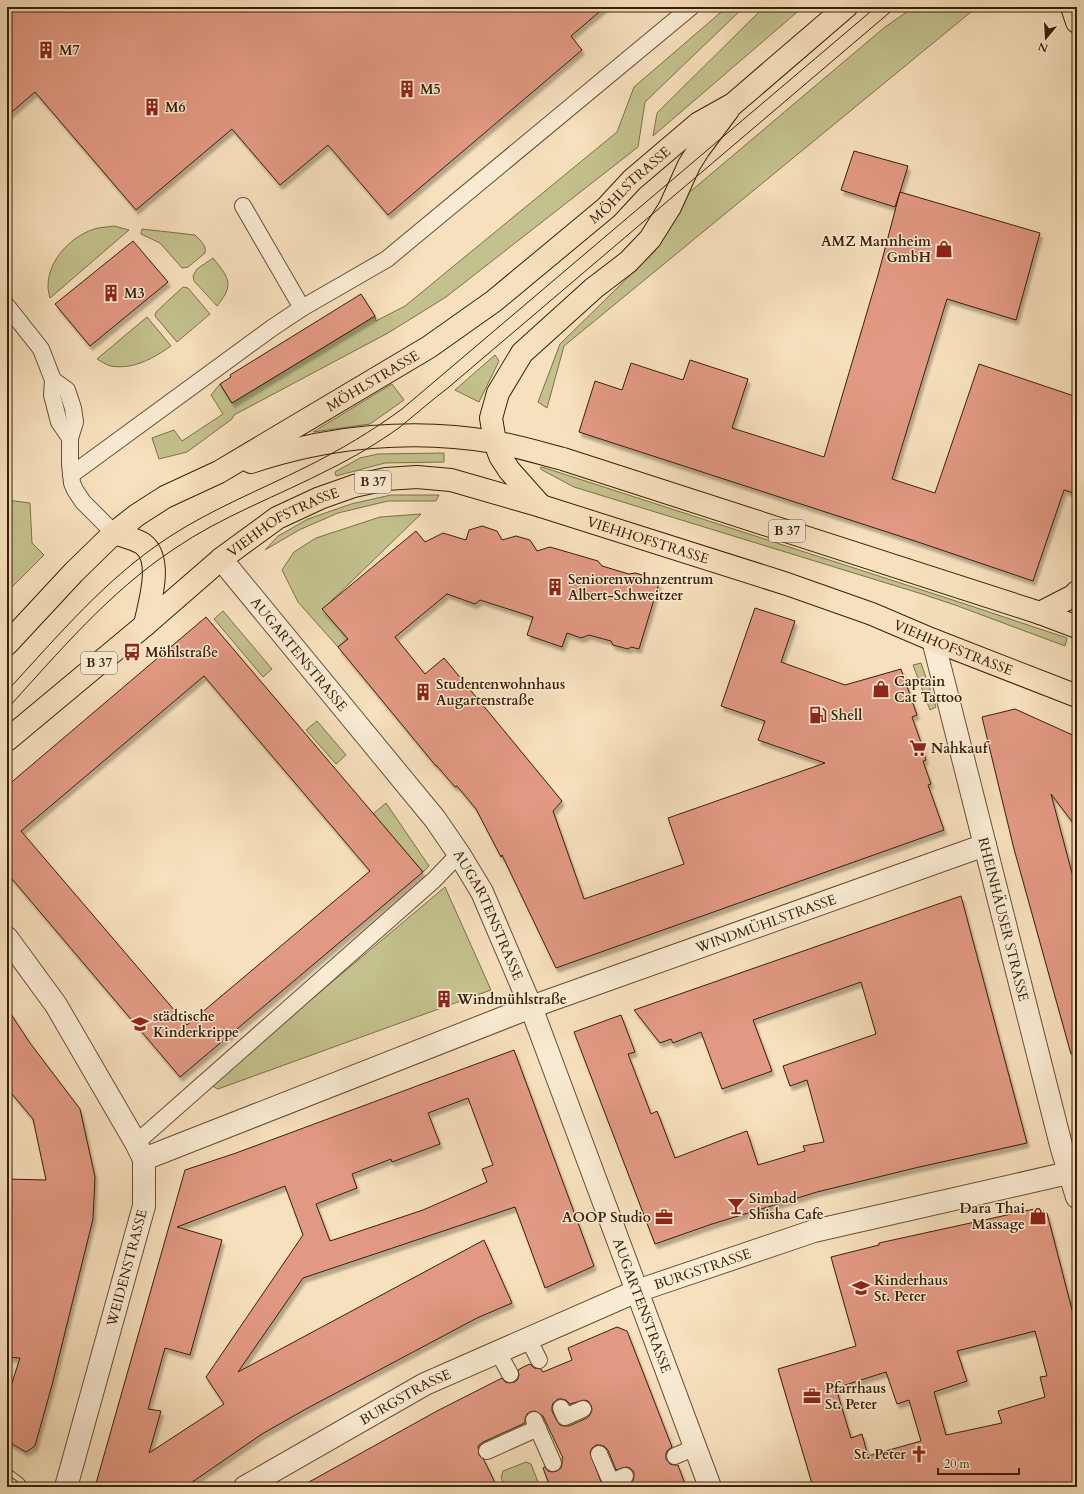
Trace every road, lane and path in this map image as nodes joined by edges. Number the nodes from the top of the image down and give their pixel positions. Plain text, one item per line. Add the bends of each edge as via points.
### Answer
1 (691, 7) edge
2 (846, 7) edge
3 (1072, 7) edge
4 (1077, 22) edge
5 (732, 104) junction
6 (243, 206) dead end
7 (7, 306) edge
8 (302, 308) junction
9 (495, 442) junction
10 (219, 472) junction
11 (71, 475) junction
12 (541, 506) junction
13 (114, 533) junction
14 (221, 559) junction
15 (1077, 592) edge
16 (1040, 614) junction
17 (145, 625) junction
18 (1077, 627) edge
19 (933, 640) junction
20 (7, 644) edge
21 (1077, 679) edge
22 (1067, 692) edge
23 (7, 740) edge
24 (985, 845) junction
25 (459, 854) junction
26 (7, 938) edge
27 (531, 1006) junction
28 (140, 1151) junction
29 (1074, 1172) edge
30 (1077, 1197) edge
31 (637, 1291) junction
32 (528, 1338) junction
33 (498, 1352) junction
34 (539, 1360) dead end
35 (510, 1374) dead end
36 (561, 1408) dead end
37 (584, 1409) dead end
38 (696, 1447) junction
39 (487, 1451) dead end
40 (600, 1454) dead end
41 (675, 1456) dead end
42 (553, 1463) dead end
43 (625, 1476) dead end
44 (7, 1481) edge
45 (16, 1487) edge
46 (66, 1487) edge
47 (245, 1487) edge
48 (710, 1487) edge

1 - 8 lane via 387,259
2 - 5 main road, MÖHLSTRASSE
3 - 4 main road
5 - 9 main road, MÖHLSTRASSE via 689,165 670,207 650,239 628,262 594,288 522,353 498,393 491,418
5 - 10 main road, MÖHLSTRASSE via 698,123 632,180 606,208 494,301 429,347
6 - 8 lane
7 - 11 lane via 41,349 53,380 52,395 56,412 59,422 70,438
8 - 11 lane
9 - 10 main road, B 37 via 454,437 359,438 292,450
9 - 12 main road, MÖHLSTRASSE via 508,470
9 - 16 main road, B 37 via 563,459
10 - 13 main road, MÖHLSTRASSE / B 37 via 165,497
11 - 13 lane via 75,490 83,502
12 - 14 main road, VIEHHOFSTRASSE / B 37 via 451,480 417,477 386,479 327,495 278,518
12 - 19 main road, VIEHHOFSTRASSE / B 37 via 787,584 872,614
13 - 17 main road via 143,544 153,558 154,572
13 - 20 main road, MÖHLSTRASSE / B 37
14 - 17 main road, B 37
14 - 25 street, AUGARTENSTRASSE via 430,813
15 - 16 main road
16 - 18 main road, B 37
17 - 23 main road, B 37
19 - 22 main road, VIEHHOFSTRASSE / B 37
19 - 24 street, RHEINHÄUSER STRASSE
21 - 22 main road
24 - 27 street, WINDMÜHLSTRASSE
24 - 29 street, RHEINHÄUSER STRASSE via 1062,1149
25 - 27 street, AUGARTENSTRASSE via 482,892
25 - 28 lane
26 - 28 street via 56,1005
27 - 28 street, WINDMÜHLSTRASSE
27 - 31 street, AUGARTENSTRASSE
28 - 46 street, WEIDENSTRASSE via 144,1206
29 - 30 street, RHEINHÄUSER STRASSE
29 - 31 street, BURGSTRASSE via 814,1231
31 - 32 street, BURGSTRASSE
31 - 38 street, AUGARTENSTRASSE
32 - 33 street, BURGSTRASSE
32 - 34 lane
33 - 35 lane
33 - 47 street, BURGSTRASSE via 425,1384
36 - 37 lane via 566,1417
38 - 41 lane
38 - 48 street, AUGARTENSTRASSE
39 - 42 lane via 536,1424
40 - 43 lane via 611,1482
44 - 45 street

